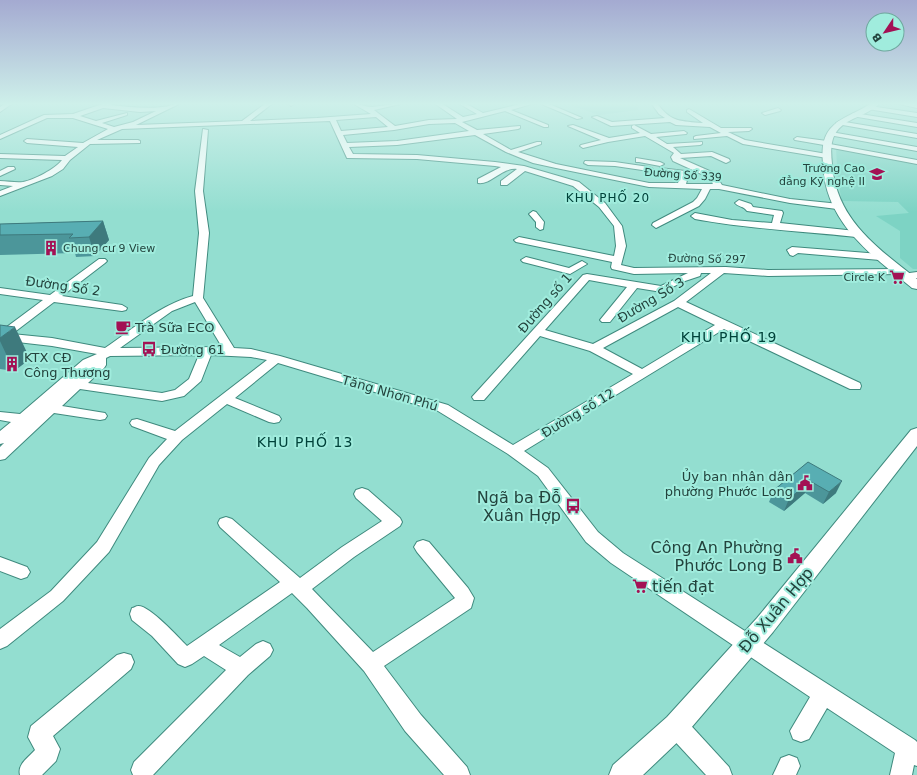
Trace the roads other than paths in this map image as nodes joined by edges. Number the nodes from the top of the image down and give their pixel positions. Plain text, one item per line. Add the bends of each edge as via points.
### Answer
1 (95, 139) edge
2 (204, 139) edge
3 (341, 139) edge
4 (377, 139) edge
5 (423, 139) edge
6 (489, 139) edge
7 (613, 139) edge
8 (656, 139) edge
9 (702, 139) edge
10 (737, 139) edge
11 (798, 139) edge
12 (829, 139) edge
13 (861, 139) edge
14 (608, 140) joint
15 (27, 141) dead end
16 (138, 142) dead end
17 (539, 143) dead end
18 (379, 144) junction
19 (827, 144) junction
20 (84, 145) junction
21 (344, 145) junction
22 (667, 146) junction
23 (36, 147) dead end
24 (917, 149) edge
25 (14, 150) dead end
26 (511, 152) junction
27 (0, 156) edge
28 (677, 156) junction
29 (827, 156) junction
30 (67, 158) junction
31 (708, 161) dead end
32 (726, 161) dead end
33 (917, 162) edge
34 (588, 163) junction
35 (685, 163) junction
36 (615, 164) junction
37 (508, 166) junction
38 (524, 168) junction
39 (11, 169) dead end
40 (649, 169) dead end
41 (579, 171) junction
42 (0, 174) edge
43 (592, 174) junction
44 (481, 181) dead end
45 (0, 183) edge
46 (504, 183) dead end
47 (22, 184) junction
48 (576, 184) junction
49 (681, 186) junction
50 (707, 187) junction
51 (719, 187) junction
52 (565, 189) dead end
53 (0, 194) edge
54 (750, 199) dead end
55 (739, 203) dead end
56 (800, 203) junction
57 (837, 206) junction
58 (803, 213) dead end
59 (533, 214) dead end
60 (695, 216) dead end
61 (777, 222) junction
62 (656, 225) dead end
63 (540, 227) dead end
64 (856, 234) junction
65 (519, 240) dead end
66 (793, 253) dead end
67 (880, 257) junction
68 (526, 260) dead end
69 (617, 260) junction
70 (102, 261) dead end
71 (582, 264) dead end
72 (706, 270) junction
73 (720, 270) junction
74 (907, 274) edge
75 (634, 285) junction
76 (917, 285) edge
77 (0, 291) edge
78 (52, 298) junction
79 (198, 298) junction
80 (678, 303) junction
81 (122, 308) dead end
82 (606, 320) dead end
83 (723, 324) junction
84 (538, 332) junction
85 (1, 336) edge
86 (594, 348) junction
87 (206, 352) junction
88 (230, 352) junction
89 (104, 355) junction
90 (276, 359) junction
91 (642, 374) junction
92 (77, 384) junction
93 (855, 386) dead end
94 (480, 397) dead end
95 (226, 399) junction
96 (50, 408) junction
97 (0, 416) edge
98 (100, 416) dead end
99 (22, 419) junction
100 (274, 419) dead end
101 (36, 420) junction
102 (137, 422) dead end
103 (917, 434) edge
104 (177, 437) junction
105 (0, 440) edge
106 (513, 451) junction
107 (0, 455) edge
108 (362, 494) dead end
109 (226, 523) dead end
110 (422, 547) dead end
111 (0, 564) edge
112 (21, 572) dead end
113 (296, 586) junction
114 (139, 614) dead end
115 (0, 640) edge
116 (747, 645) junction
117 (263, 650) dead end
118 (211, 651) dead end
119 (124, 662) dead end
120 (372, 664) junction
121 (241, 668) junction
122 (824, 694) junction
123 (676, 726) junction
124 (800, 731) dead end
125 (912, 752) edge
126 (142, 770) dead end
127 (31, 775) edge
128 (459, 775) edge
129 (622, 775) edge
130 (721, 775) edge
131 (901, 775) edge

1 - 20 street
2 - 79 street via 199,191 204,233
3 - 21 street
4 - 18 street
5 - 18 street
6 - 26 street, Đường Số 339
7 - 14 street
8 - 22 street
9 - 22 street
10 - 29 street
11 - 19 street
12 - 19 main road
13 - 24 street
14 - 34 street via 583,147 598,154
15 - 20 street
16 - 20 street
17 - 26 street
18 - 21 street
19 - 29 main road
19 - 33 street
20 - 23 street
20 - 30 street
21 - 37 street via 350,156 417,157
22 - 28 street via 678,154
25 - 27 street
26 - 41 street, Đường Số 339
27 - 30 street
28 - 32 street via 712,154
28 - 35 street via 675,158
29 - 57 main road via 830,191
30 - 47 street via 60,167 49,174
31 - 35 street
34 - 36 street
34 - 41 street
35 - 51 street via 711,175
36 - 40 street
36 - 49 street via 628,157 685,173
37 - 38 street
37 - 44 street
38 - 46 street
38 - 48 street
39 - 42 street
41 - 43 street, Đường Số 339
43 - 48 street
43 - 49 street, Đường Số 339 via 649,185
45 - 47 street
47 - 53 street
48 - 52 street
48 - 69 street via 602,205 618,226 621,246
49 - 50 street, Đường Số 339
50 - 51 street, Đường Số 339
50 - 62 street via 696,204
51 - 56 street, Đường Số 339
54 - 56 street
55 - 61 street via 750,209 779,213
56 - 57 street, Đường Số 339
56 - 58 street
57 - 64 main road
59 - 63 street via 540,222
60 - 61 street via 732,222
61 - 64 street
64 - 67 main road
65 - 69 street
66 - 67 street via 792,250
67 - 74 main road
68 - 71 street via 570,271
69 - 72 street, Đường Số 297 via 616,266 634,271
70 - 78 street
72 - 73 street, Đường Số 297
72 - 75 street, Đường số 1 via 662,289
73 - 74 street, Đường Số 297
73 - 80 street, Đường Số 3
74 - 76 main road
75 - 82 street
75 - 84 street, Đường số 1 via 587,277
77 - 78 street, Đường Số 2
78 - 81 street, Đường Số 2
78 - 85 street
79 - 88 street
79 - 89 street via 168,309
80 - 83 street
80 - 86 street, Đường Số 3
83 - 91 street
83 - 93 street
84 - 86 street
84 - 94 street, Đường số 1
85 - 89 street, Tăng Nhơn Phú via 52,342
86 - 91 street
87 - 88 street, Tăng Nhơn Phú
87 - 89 street, Tăng Nhơn Phú
87 - 92 street via 195,381 171,396 162,397
88 - 90 street, Tăng Nhơn Phú via 251,353
89 - 92 street via 100,365
89 - 99 street via 87,363
90 - 95 street
90 - 106 street, Tăng Nhơn Phú via 443,408
91 - 106 street, Đường số 12
92 - 96 street
95 - 100 street
95 - 104 street
96 - 98 street
96 - 101 street
97 - 99 street
99 - 101 street
99 - 105 street
101 - 107 street
102 - 104 street
103 - 116 main road, Đỗ Xuân Hợp via 809,572
104 - 115 street via 154,462 103,547 57,596
106 - 116 street, Tăng Nhơn Phú via 543,472 592,537 617,558
108 - 113 street via 394,522
109 - 113 street
110 - 120 street via 462,593 464,602
111 - 112 street
113 - 114 street via 185,658 159,630
113 - 120 street
116 - 122 street, Tăng Nhơn Phú
116 - 123 main road, Đỗ Xuân Hợp
117 - 121 street
118 - 121 street
119 - 127 street via 39,734 49,749 30,771
120 - 128 street via 413,723
121 - 126 street
122 - 124 street
122 - 125 street, Tăng Nhơn Phú
123 - 129 main road, Đỗ Xuân Hợp
123 - 130 street
125 - 131 street

